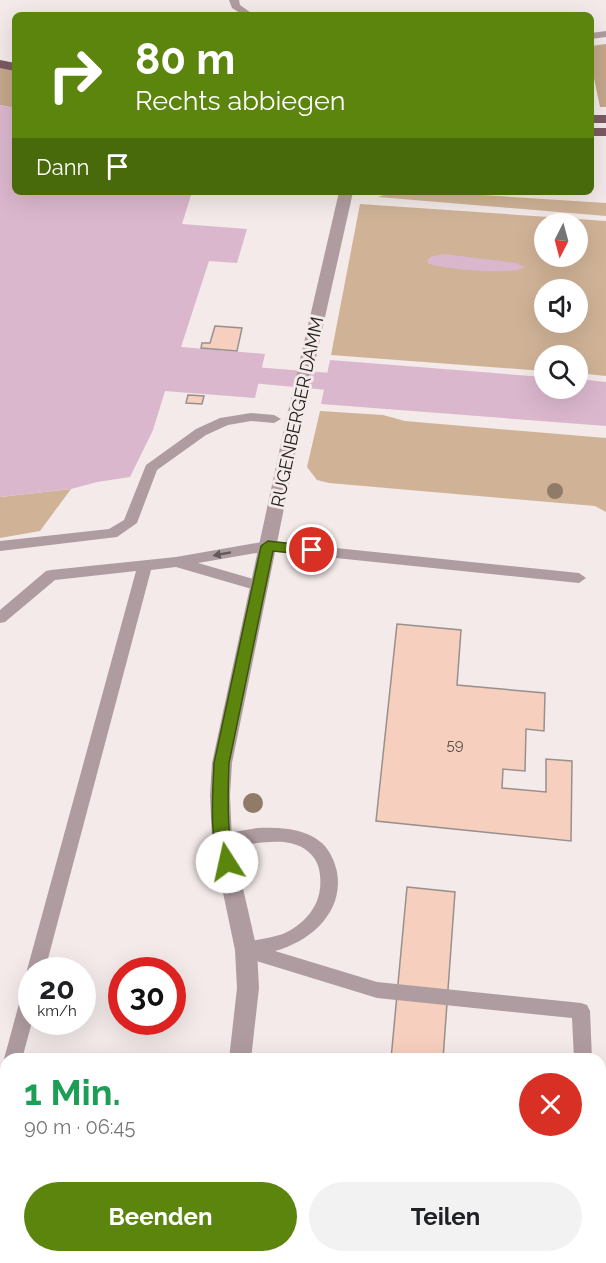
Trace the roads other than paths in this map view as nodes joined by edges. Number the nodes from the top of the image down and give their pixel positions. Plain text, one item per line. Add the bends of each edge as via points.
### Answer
1 (234, 0) edge
2 (244, 12) edge
3 (345, 195) edge
4 (274, 419) dead end
5 (0, 546) edge
6 (268, 546) junction
7 (176, 562) junction
8 (145, 565) junction
9 (579, 578) dead end
10 (259, 586) junction
11 (0, 618) edge
12 (222, 840) junction
13 (246, 950) junction
14 (39, 957) edge
15 (20, 1035) edge
16 (15, 1053) edge
17 (241, 1053) edge
18 (583, 1053) edge

1 - 2 lane via 235,6
3 - 6 street, RUGENBERGER DAMM
4 - 5 lane via 225,421 201,432 150,468 130,523 112,534
6 -> 7 lane
6 - 9 lane
6 - 10 street, RUGENBERGER DAMM
7 - 8 lane
7 - 10 lane
8 - 11 lane via 51,574
8 - 14 lane
10 - 12 street, RUGENBERGER DAMM via 222,763
12 - 13 street, RUGENBERGER DAMM
12 - 13 lane via 265,833 293,836 315,846 328,866 326,905 306,928 291,938
13 - 17 street, RUGENBERGER DAMM via 248,988
13 - 18 lane via 376,990 581,1011
15 - 16 lane

